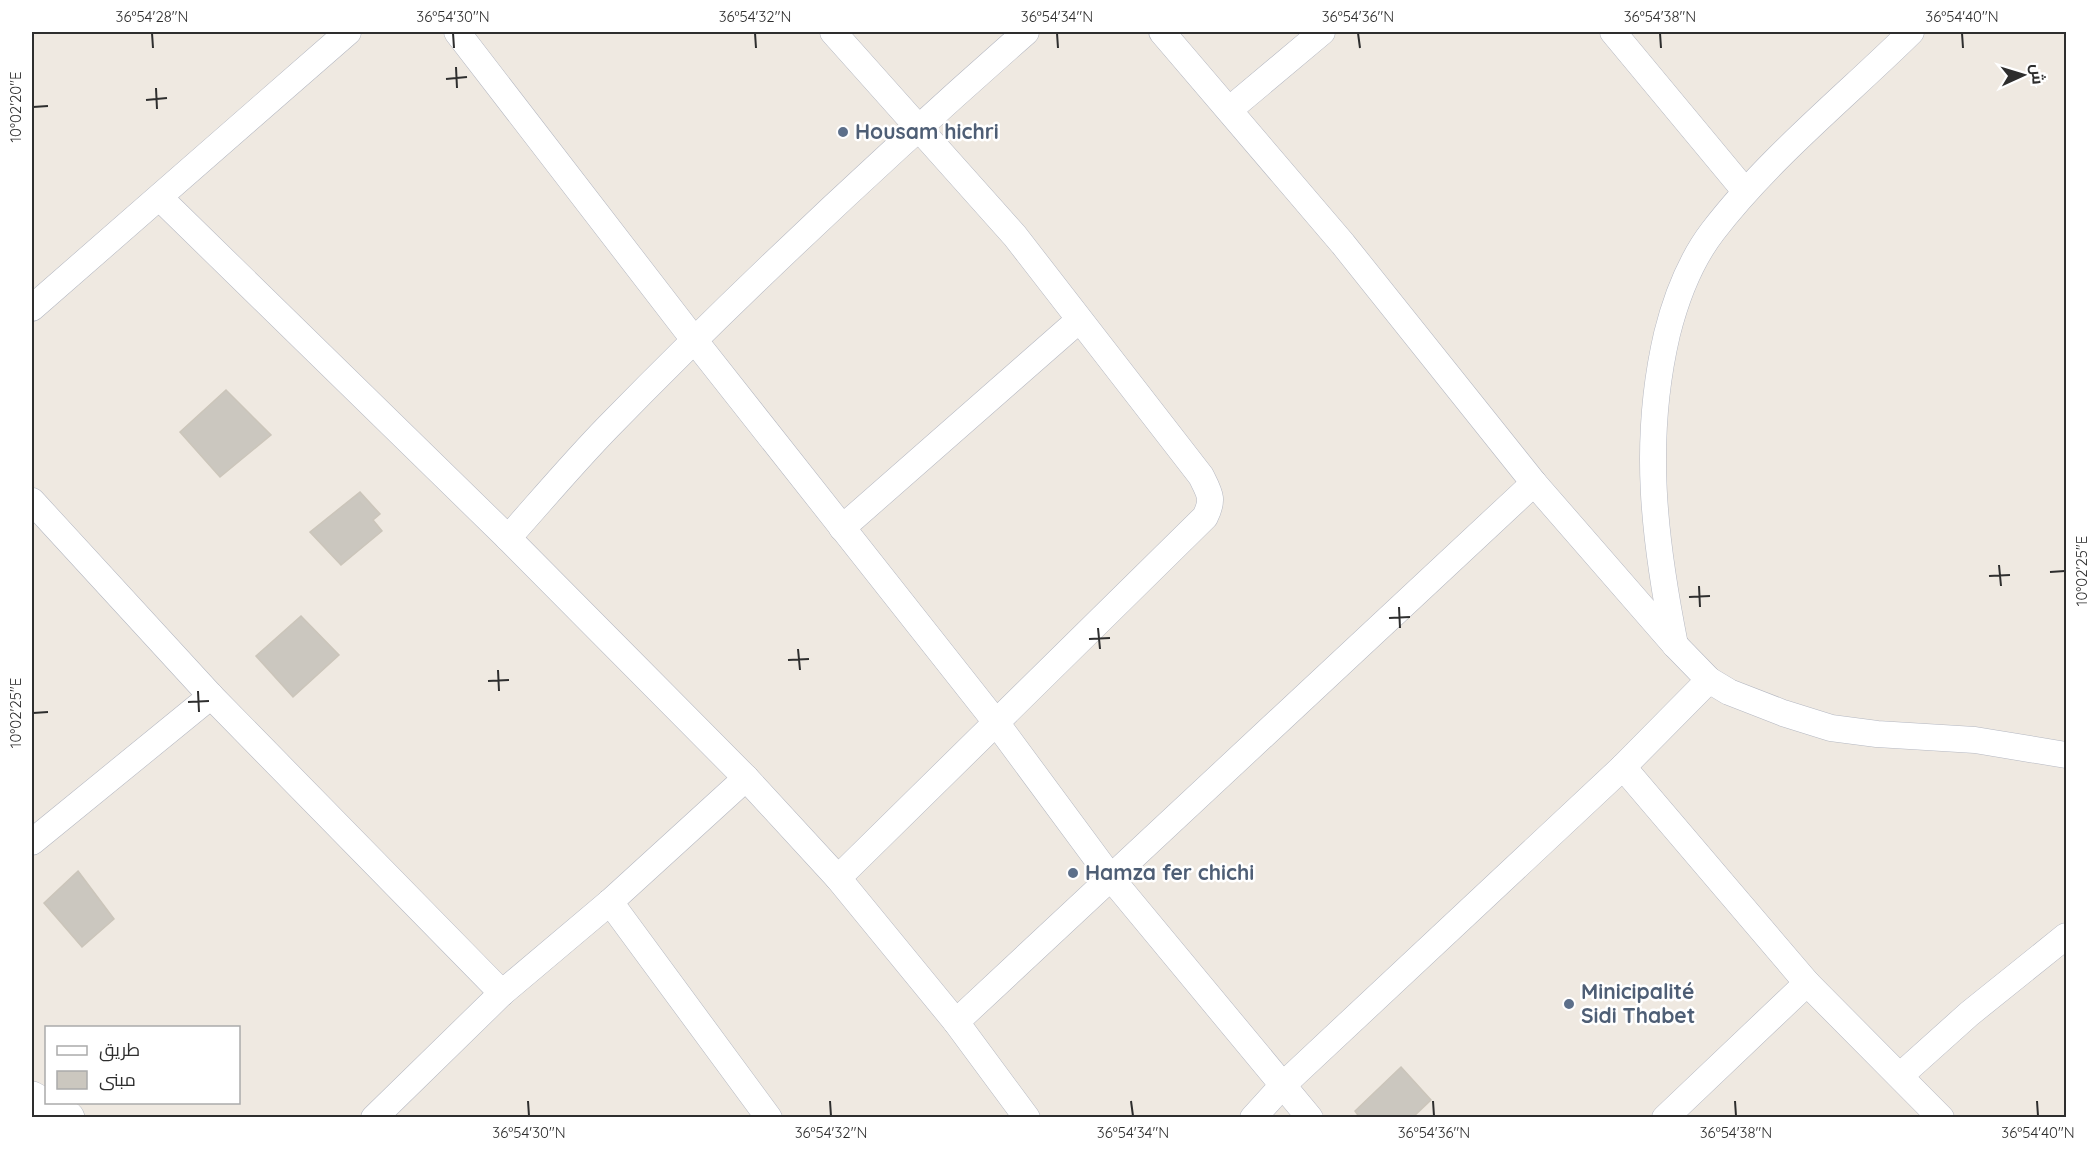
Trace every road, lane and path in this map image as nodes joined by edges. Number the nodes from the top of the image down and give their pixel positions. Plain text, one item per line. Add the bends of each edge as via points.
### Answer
1 (348, 32) edge
2 (457, 32) edge
3 (832, 32) edge
4 (1026, 32) edge
5 (1162, 32) edge
6 (1322, 32) edge
7 (1613, 32) edge
8 (1911, 32) edge
9 (1229, 110) junction
10 (919, 127) junction
11 (1745, 191) junction
12 (160, 198) junction
13 (32, 308) edge
14 (1079, 320) junction
15 (695, 341) junction
16 (1534, 483) junction
17 (32, 501) edge
18 (842, 528) junction
19 (507, 538) junction
20 (1675, 645) junction
21 (1709, 680) junction
22 (211, 696) junction
23 (996, 721) junction
24 (2067, 755) edge
25 (1623, 767) junction
26 (746, 778) junction
27 (32, 842) edge
28 (1111, 878) junction
29 (838, 879) junction
30 (610, 902) junction
31 (2067, 936) edge
32 (1807, 983) junction
33 (502, 993) junction
34 (956, 1022) junction
35 (1900, 1075) junction
36 (1282, 1086) junction
37 (32, 1098) edge
38 (69, 1118) edge
39 (374, 1118) edge
40 (769, 1118) edge
41 (1027, 1118) edge
42 (1252, 1118) edge
43 (1310, 1118) edge
44 (1665, 1118) edge
45 (1941, 1118) edge

1 - 12 street
2 - 15 street
3 - 10 street
4 - 10 street
5 - 9 street
6 - 9 street
7 - 11 street
8 - 11 street
9 - 16 street via 1343,244
10 - 14 street via 1015,236
10 - 15 street
11 - 20 street via 1694,260 1674,306 1654,398 1654,516
12 - 13 street
12 - 19 street
14 - 18 street
14 - 23 street via 1201,476 1212,504 1205,518
15 - 18 street
15 - 19 street via 606,429
16 - 20 street
16 - 28 street
17 - 22 street
18 - 23 street
19 - 26 street
20 - 21 street
21 - 24 street via 1740,696 1831,728 1975,740
21 - 25 street
22 - 27 street
22 - 33 street
23 - 28 street
23 - 29 street
25 - 32 street
25 - 36 street
26 - 29 street
26 - 30 street
28 - 34 street
28 - 36 street
29 - 34 street
30 - 33 street
30 - 40 street
31 - 35 street
32 - 35 street
32 - 44 street
33 - 39 street
34 - 41 street
35 - 45 street
36 - 42 street
36 - 43 street
37 - 38 street

